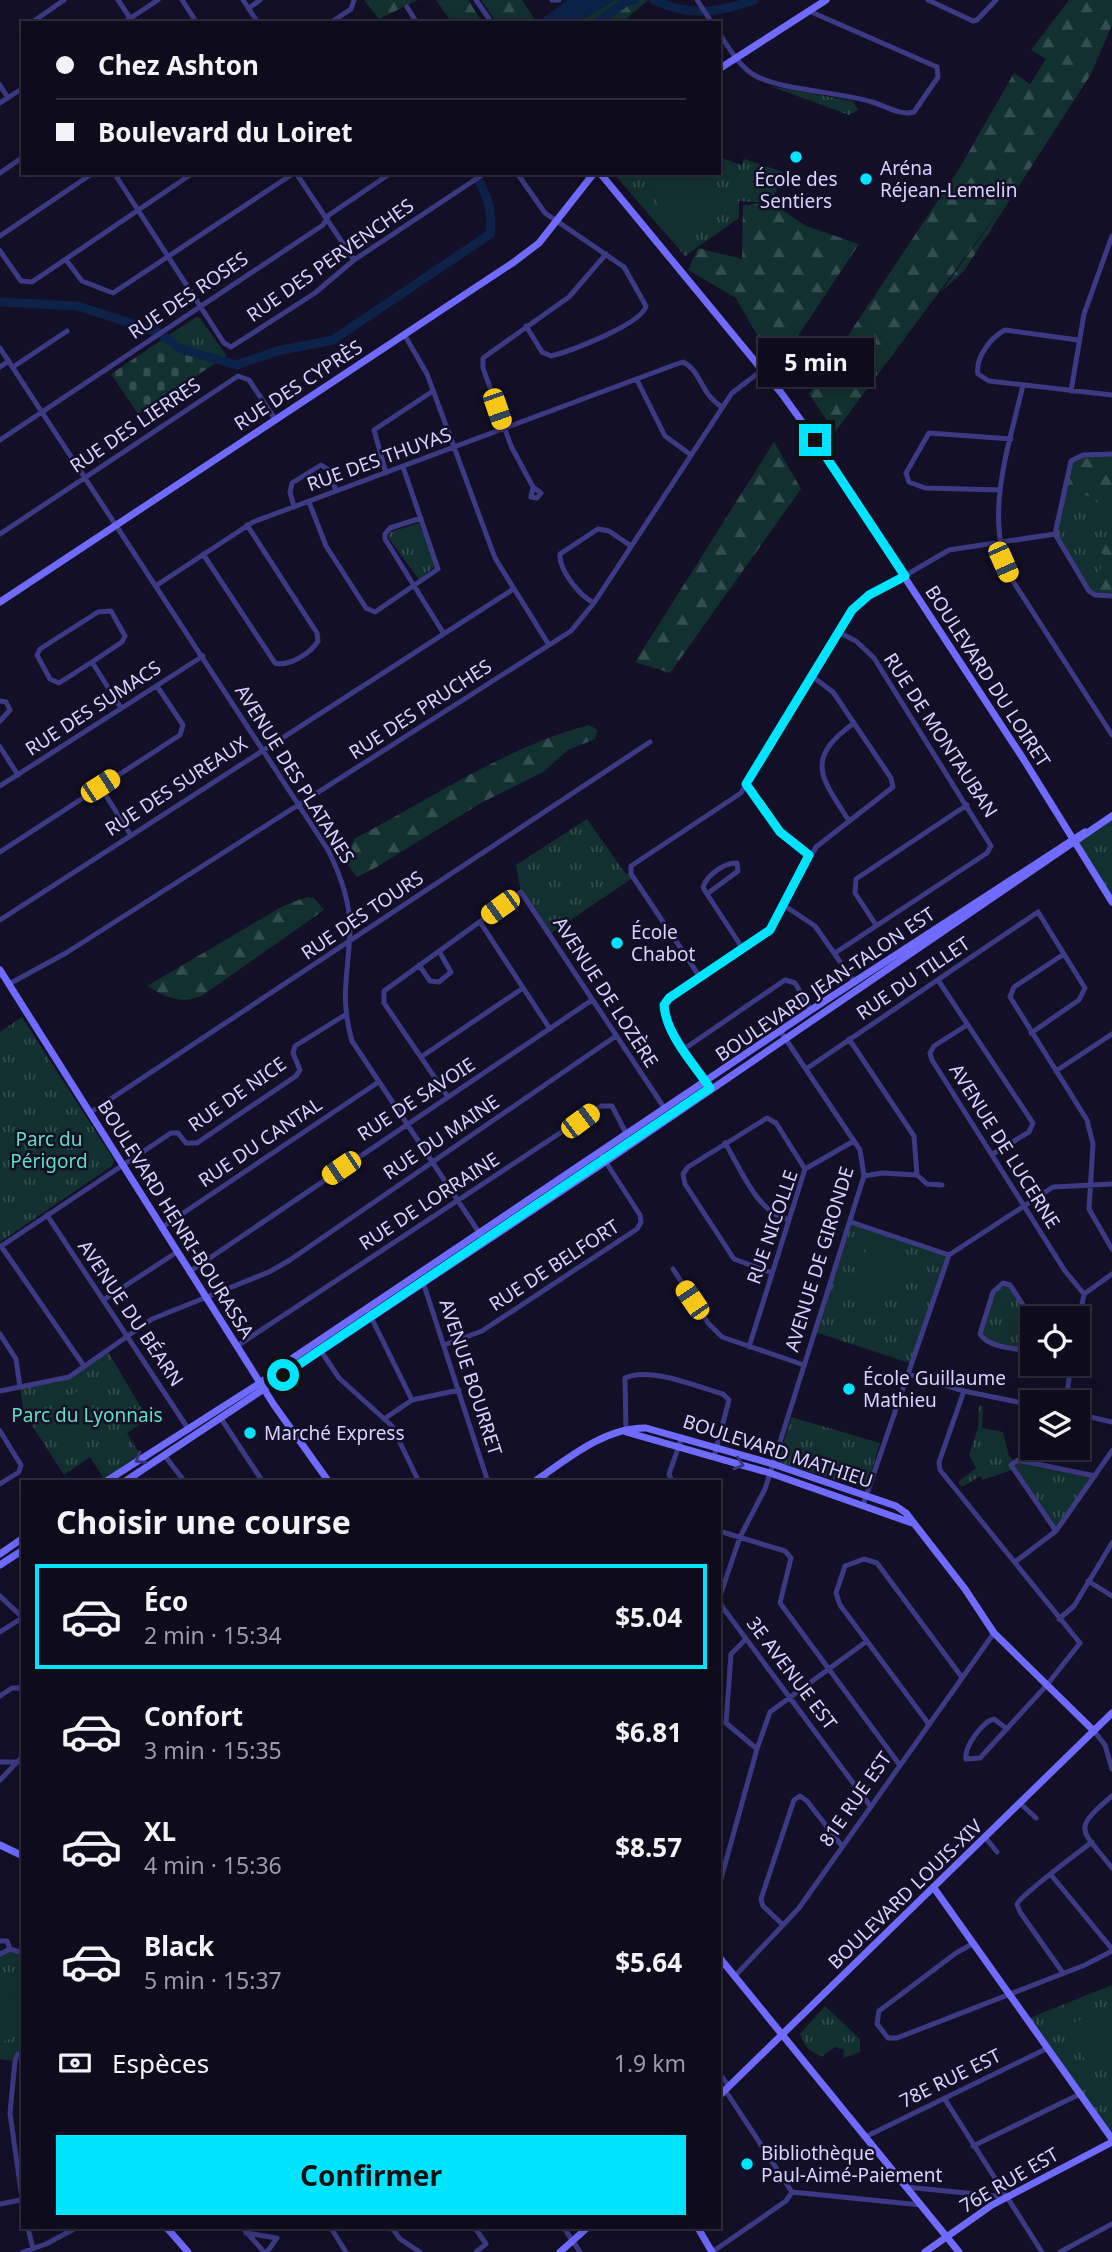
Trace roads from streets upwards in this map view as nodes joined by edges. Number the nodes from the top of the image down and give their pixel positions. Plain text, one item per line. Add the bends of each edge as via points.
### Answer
1 (64, 0) edge
2 (118, 0) edge
3 (158, 0) edge
4 (181, 0) edge
5 (243, 0) edge
6 (260, 0) edge
7 (476, 0) edge
8 (552, 0) edge
9 (559, 0) edge
10 (697, 0) edge
11 (825, 0) edge
12 (928, 0) edge
13 (996, 0) edge
14 (355, 1) edge
15 (407, 7) dead end
16 (248, 8) junction
17 (809, 11) junction
18 (130, 18) junction
19 (34, 21) edge
20 (126, 21) edge
21 (196, 21) edge
22 (257, 21) edge
23 (333, 21) edge
24 (416, 21) edge
25 (491, 21) edge
26 (711, 21) edge
27 (721, 36) edge
28 (736, 58) junction
29 (721, 68) edge
30 (0, 85) edge
31 (21, 89) edge
32 (8, 98) junction
33 (0, 103) edge
34 (21, 158) edge
35 (0, 173) edge
36 (90, 175) edge
37 (115, 175) edge
38 (190, 175) edge
39 (292, 175) edge
40 (296, 175) edge
41 (388, 175) edge
42 (518, 175) edge
43 (592, 175) edge
44 (602, 175) edge
45 (481, 176) edge
46 (138, 212) junction
47 (326, 219) junction
48 (555, 221) junction
49 (0, 236) edge
50 (1112, 236) edge
51 (0, 251) edge
52 (606, 254) junction
53 (167, 257) junction
54 (66, 260) junction
55 (354, 260) junction
56 (200, 306) junction
57 (527, 326) junction
58 (67, 331) dead end
59 (404, 334) junction
60 (1078, 340) junction
61 (0, 348) edge
62 (11, 364) junction
63 (0, 367) edge
64 (761, 371) junction
65 (637, 380) junction
66 (1023, 385) junction
67 (433, 391) junction
68 (1071, 391) junction
69 (1112, 395) edge
70 (722, 407) junction
71 (43, 412) junction
72 (275, 419) junction
73 (505, 429) junction
74 (1011, 439) junction
75 (0, 440) edge
76 (454, 448) junction
77 (1112, 454) edge
78 (691, 455) junction
79 (403, 467) junction
80 (386, 473) junction
81 (85, 477) junction
82 (533, 487) dead end
83 (1000, 490) junction
84 (336, 491) junction
85 (309, 502) junction
86 (294, 507) junction
87 (421, 517) junction
88 (117, 524) junction
89 (247, 526) junction
90 (0, 534) edge
91 (1055, 534) junction
92 (1001, 541) junction
93 (631, 547) junction
94 (203, 554) junction
95 (905, 576) junction
96 (157, 585) junction
97 (416, 586) junction
98 (513, 590) junction
99 (1112, 596) edge
100 (0, 602) edge
101 (594, 603) junction
102 (840, 633) junction
103 (444, 634) junction
104 (549, 645) junction
105 (203, 656) junction
106 (92, 662) junction
107 (813, 677) junction
108 (157, 685) junction
109 (0, 701) edge
110 (121, 708) junction
111 (0, 721) edge
112 (854, 723) junction
113 (1112, 735) edge
114 (650, 742) dead end
115 (0, 747) edge
116 (263, 749) junction
117 (18, 775) junction
118 (746, 784) junction
119 (0, 786) edge
120 (100, 786) junction
121 (300, 805) junction
122 (967, 805) junction
123 (1112, 816) edge
124 (849, 821) junction
125 (130, 834) junction
126 (1073, 841) junction
127 (0, 852) edge
128 (809, 855) junction
129 (708, 894) junction
130 (1112, 902) edge
131 (785, 906) junction
132 (0, 920) edge
133 (480, 922) junction
134 (876, 925) junction
135 (349, 943) junction
136 (743, 949) junction
137 (439, 951) junction
138 (835, 953) junction
139 (1064, 954) junction
140 (419, 965) junction
141 (0, 970) edge
142 (700, 977) junction
143 (938, 980) junction
144 (9, 984) junction
145 (857, 986) junction
146 (523, 988) junction
147 (592, 1000) junction
148 (811, 1010) junction
149 (345, 1015) junction
150 (967, 1025) junction
151 (550, 1029) junction
152 (1031, 1033) junction
153 (1112, 1034) edge
154 (783, 1035) junction
155 (617, 1036) junction
156 (849, 1039) junction
157 (684, 1049) junction
158 (421, 1057) junction
159 (806, 1069) junction
160 (1056, 1072) junction
161 (377, 1083) junction
162 (708, 1085) junction
163 (448, 1097) junction
164 (665, 1109) junction
165 (91, 1112) junction
166 (405, 1123) junction
167 (627, 1135) junction
168 (854, 1141) junction
169 (725, 1143) junction
170 (600, 1153) junction
171 (993, 1154) junction
172 (432, 1162) junction
173 (605, 1162) junction
174 (123, 1164) junction
175 (805, 1169) junction
176 (917, 1175) junction
177 (864, 1176) junction
178 (1090, 1184) junction
179 (1112, 1184) edge
180 (942, 1185) dead end
181 (456, 1200) junction
182 (1023, 1205) junction
183 (47, 1216) junction
184 (789, 1220) junction
185 (851, 1222) junction
186 (162, 1228) junction
187 (482, 1237) junction
188 (0, 1247) edge
189 (1112, 1249) edge
190 (177, 1252) junction
191 (949, 1255) junction
192 (673, 1269) dead end
193 (189, 1272) junction
194 (772, 1273) junction
195 (1112, 1275) edge
196 (423, 1282) junction
197 (1083, 1294) junction
198 (205, 1297) junction
199 (105, 1299) junction
200 (1081, 1306) edge
201 (369, 1312) junction
202 (0, 1334) edge
203 (129, 1335) junction
204 (444, 1345) junction
205 (237, 1346) junction
206 (749, 1347) junction
207 (321, 1350) junction
208 (1021, 1350) joint
209 (804, 1365) junction
210 (84, 1366) junction
211 (908, 1374) junction
212 (262, 1386) junction
213 (20, 1387) junction
214 (459, 1390) junction
215 (0, 1391) edge
216 (964, 1391) junction
217 (412, 1400) junction
218 (1020, 1403) edge
219 (220, 1417) junction
220 (1090, 1417) edge
221 (384, 1419) junction
222 (1112, 1422) edge
223 (189, 1430) junction
224 (0, 1431) edge
225 (626, 1432) junction
226 (682, 1437) junction
227 (679, 1446) junction
228 (717, 1448) junction
229 (1112, 1451) edge
230 (164, 1455) junction
231 (714, 1457) junction
232 (773, 1464) junction
233 (118, 1473) junction
234 (770, 1473) junction
235 (1095, 1476) junction
236 (546, 1479) edge
237 (108, 1480) edge
238 (123, 1480) edge
239 (127, 1480) edge
240 (183, 1480) edge
241 (262, 1480) edge
242 (327, 1480) edge
243 (418, 1480) edge
244 (487, 1480) edge
245 (671, 1480) edge
246 (0, 1483) edge
247 (867, 1495) junction
248 (863, 1505) junction
249 (913, 1523) junction
250 (1056, 1531) junction
251 (721, 1532) edge
252 (740, 1537) junction
253 (21, 1539) edge
254 (1112, 1543) edge
255 (21, 1551) edge
256 (0, 1554) edge
257 (1015, 1562) junction
258 (0, 1565) edge
259 (1088, 1581) junction
260 (721, 1592) edge
261 (0, 1595) edge
262 (1112, 1596) edge
263 (721, 1605) edge
264 (21, 1617) edge
265 (21, 1619) edge
266 (1059, 1619) junction
267 (0, 1632) edge
268 (994, 1633) junction
269 (746, 1639) junction
270 (867, 1641) junction
271 (828, 1669) junction
272 (961, 1676) junction
273 (1046, 1686) junction
274 (21, 1688) edge
275 (0, 1696) edge
276 (792, 1696) junction
277 (1112, 1713) edge
278 (928, 1723) junction
279 (1007, 1729) junction
280 (1094, 1731) junction
281 (757, 1749) junction
282 (21, 1758) edge
283 (0, 1762) edge
284 (17, 1762) junction
285 (899, 1765) junction
286 (1112, 1769) edge
287 (0, 1780) edge
288 (1112, 1796) edge
289 (1020, 1803) junction
290 (871, 1807) junction
291 (1036, 1818) dead end
292 (985, 1837) junction
293 (1092, 1842) junction
294 (0, 1846) edge
295 (842, 1846) junction
296 (997, 1852) dead end
297 (21, 1853) edge
298 (1112, 1868) edge
299 (1052, 1876) junction
300 (721, 1879) edge
301 (934, 1888) junction
302 (782, 1924) junction
303 (0, 1941) edge
304 (974, 1944) junction
305 (10, 1950) junction
306 (1112, 1950) edge
307 (21, 1953) edge
308 (0, 1954) edge
309 (721, 1960) edge
310 (1063, 1973) junction
311 (734, 1977) junction
312 (1008, 1992) junction
313 (782, 2035) junction
314 (1048, 2048) junction
315 (21, 2053) edge
316 (724, 2090) edge
317 (1080, 2094) junction
318 (944, 2098) junction
319 (865, 2137) junction
320 (1112, 2140) edge
321 (974, 2146) junction
322 (906, 2187) junction
323 (792, 2192) junction
324 (21, 2196) edge
325 (1006, 2197) junction
326 (21, 2203) edge
327 (0, 2204) edge
328 (921, 2205) junction
329 (1112, 2224) edge
330 (28, 2229) edge
331 (74, 2229) edge
332 (170, 2229) edge
333 (332, 2229) edge
334 (393, 2229) edge
335 (476, 2229) edge
336 (565, 2229) edge
337 (586, 2229) edge
338 (699, 2229) edge
339 (245, 2230) edge
340 (946, 2236) junction
341 (572, 2240) junction
342 (33, 2249) junction
343 (345, 2251) edge
344 (23, 2252) edge
345 (188, 2252) edge
346 (266, 2252) edge
347 (420, 2252) edge
348 (476, 2252) edge
349 (560, 2252) edge
350 (580, 2252) edge
351 (712, 2252) edge
352 (925, 2252) edge
353 (959, 2252) edge
354 (1042, 2252) edge
355 (1060, 2252) edge

1 - 19 street
2 - 18 street
3 - 18 street
4 - 21 street
5 - 16 street
6 - 16 street
7 - 25 street
8 - 9 street
10 - 26 street
11 - 17 street
12 - 13 street via 977,20
14 - 23 street
15 - 24 street
16 - 22 street
17 - 28 street
17 - 28 street via 937,66 938,77 914,112 767,80 753,75
18 - 20 street
27 - 28 street
28 - 29 street
30 - 32 street
31 - 32 street
32 - 33 street
34 - 35 street
36 - 49 street
37 - 46 street
38 - 46 street
39 - 53 street
40 - 47 street
41 - 47 street, RUE DES ROSES
42 - 48 street via 538,206
43 - 48 street, RUE DES CYPRÈS
44 - 64 street, BOULEVARD DU LOIRET
45 - 55 street, RUE DES PERVENCHES
46 - 53 street
46 - 54 street
47 - 55 street
47 - 56 street, RUE DES ROSES
48 - 52 street
48 - 59 street, RUE DES CYPRÈS via 539,243
50 - 60 street
51 - 54 street via 24,283
52 - 57 street via 580,288
52 - 57 street via 624,267 635,283 646,306 640,317 551,356 542,352
53 - 54 street via 113,292 82,281
53 - 56 street
55 - 56 street, RUE DES PERVENCHES via 315,293 235,346 227,347
56 - 71 street, RUE DES ROSES
57 - 73 street via 482,358
58 - 62 street
59 - 67 street
59 - 72 street, RUE DES CYPRÈS
60 - 66 street via 1000,332 977,363 978,374 989,381
60 - 68 street
61 - 62 street, AVENUE DES PLATANES
62 - 63 street
62 - 71 street, AVENUE DES PLATANES
64 - 70 street, RUE DES PRUCHES via 732,393
64 - 95 street, BOULEVARD DU LOIRET via 815,440
65 - 70 street, RUE DES THUYAS via 683,362 692,366 709,398
65 - 73 street, RUE DES THUYAS
65 - 78 street via 665,436
66 - 68 street
66 - 74 street
67 - 76 street
67 - 80 street via 373,430
68 - 69 street
70 - 78 street, RUE DES PRUCHES
71 - 75 street, RUE DES ROSES
71 - 81 street, AVENUE DES PLATANES
72 - 81 street, RUE DES LIERRES via 246,376 238,376
72 - 88 street, RUE DES CYPRÈS
73 - 76 street, RUE DES THUYAS
73 - 82 street
74 - 83 street
74 - 83 street via 929,433 906,473 909,482 925,488
76 - 79 street, RUE DES THUYAS
76 - 98 street via 495,558
77 - 91 street via 1083,454 1071,461
78 - 93 street, RUE DES PRUCHES
79 - 80 street, RUE DES THUYAS
79 - 87 street
80 - 84 street, RUE DES THUYAS
81 - 88 street, AVENUE DES PLATANES
81 - 90 street, RUE DES LIERRES
83 - 92 street
84 - 85 street, RUE DES THUYAS
84 - 86 street via 330,470 321,465 292,483
85 - 86 street, RUE DES THUYAS
85 - 97 street via 326,546 368,611 375,612
86 - 89 street, RUE DES THUYAS
87 - 97 street via 438,569
87 - 97 street via 385,534
88 - 96 street, AVENUE DES PLATANES
88 - 100 street, RUE DES CYPRÈS
89 - 94 street, RUE DES THUYAS
89 - 94 street via 317,633 314,647 287,664 275,663
91 - 92 street
91 - 99 street via 1089,591
92 - 95 street via 948,550
92 - 113 street via 1003,562 1011,578
93 - 101 street, RUE DES PRUCHES
93 - 101 street via 609,531 598,529 560,554 561,564 580,593
94 - 96 street, RUE DES THUYAS
95 - 102 street via 860,602
95 - 126 street, BOULEVARD DU LOIRET
96 - 105 street, AVENUE DES PLATANES
97 - 103 street
98 - 103 street, RUE DES SUREAUX
98 - 104 street
101 - 104 street, RUE DES PRUCHES via 581,621
102 - 107 street
102 - 122 street, RUE DE MONTAUBAN via 874,658
103 - 116 street, RUE DES SUREAUX
104 - 121 street, RUE DES PRUCHES
105 - 108 street, RUE DES SUMACS
105 - 116 street, AVENUE DES PLATANES
106 - 106 street via 125,636 107,610 37,655 50,679 59,683
106 - 110 street
107 - 112 street via 833,692
107 - 118 street
108 - 110 street, RUE DES SUMACS
108 - 120 street via 182,722 182,731
109 - 111 street via 10,710
110 - 117 street, RUE DES SUMACS
112 - 124 street via 835,740 820,769
112 - 124 street via 893,787
114 - 135 street, RUE DES TOURS
115 - 117 street
116 - 121 street, AVENUE DES PLATANES
116 - 125 street, RUE DES SUREAUX
117 - 119 street, RUE DES SUMACS
118 - 128 street via 780,832
118 - 142 street via 730,801 630,870
120 - 125 street
120 - 127 street
121 - 135 street, AVENUE DES PLATANES via 343,885
121 - 144 street, RUE DES PRUCHES
122 - 134 street via 856,879 855,893
122 - 134 street, RUE DE MONTAUBAN via 990,841 990,850
123 - 126 street, BOULEVARD JEAN-TALON EST
124 - 128 street
125 - 132 street, RUE DES SUREAUX
126 - 130 street, BOULEVARD DU LOIRET
126 - 145 street, BOULEVARD JEAN-TALON EST
128 - 131 street
129 - 129 street via 704,887 707,878 737,863 738,871
129 - 136 street
131 - 136 street via 770,930
131 - 138 street via 816,926
133 - 137 street
133 - 146 street
133 - 147 street, AVENUE DE LOZÈRE via 521,892
134 - 138 street, RUE DE MONTAUBAN
135 - 149 street, AVENUE DES PLATANES
135 - 165 street, RUE DES TOURS
136 - 142 street
137 - 140 street
137 - 140 street via 451,972 439,982 430,981
138 - 145 street
139 - 143 street, RUE DU TILLET via 1038,912
139 - 152 street via 1084,984 1084,994
139 - 152 street via 1011,991 1011,1001
140 - 158 street via 387,987 383,998
141 - 144 street, BOULEVARD HENRI-BOURASSA
142 - 157 street via 664,1005
143 - 150 street
143 - 156 street, RUE DU TILLET
144 - 165 street, BOULEVARD HENRI-BOURASSA
145 - 148 street, BOULEVARD JEAN-TALON EST
145 - 154 street, BOULEVARD JEAN-TALON EST
146 - 151 street
146 - 158 street
147 - 151 street, RUE DE SAVOIE
147 - 155 street, AVENUE DE LOZÈRE
148 - 154 street, BOULEVARD JEAN-TALON EST
148 - 157 street via 795,983 785,980
149 - 161 street, AVENUE DES PLATANES via 352,1041
149 - 174 street, RUE DE NICE via 295,1046 300,1070 296,1076 197,1143 186,1143 178,1133 171,1133
150 - 171 street, AVENUE DE LUCERNE via 934,1046 930,1056
150 - 171 street via 1033,1123 1029,1132
151 - 163 street, RUE DE SAVOIE
152 - 160 street
153 - 160 street
154 - 159 street, AVENUE DE GIRONDE
154 - 162 street, BOULEVARD JEAN-TALON EST
155 - 164 street, AVENUE DE LOZÈRE
155 - 172 street, RUE DU MAINE
156 - 159 street, RUE DU TILLET
156 - 176 street via 914,1136
157 - 162 street
158 - 163 street
159 - 168 street, AVENUE DE GIRONDE
160 - 178 street via 1091,1133
161 - 166 street, AVENUE DES PLATANES
161 - 186 street, RUE DU CANTAL
162 - 164 street, BOULEVARD JEAN-TALON EST
162 - 173 street, BOULEVARD JEAN-TALON EST
163 - 166 street, RUE DE SAVOIE
164 - 167 street, BOULEVARD JEAN-TALON EST
165 - 174 street, BOULEVARD HENRI-BOURASSA
166 - 172 street, AVENUE DES PLATANES
166 - 193 street, RUE DE SAVOIE
167 - 170 street, BOULEVARD JEAN-TALON EST
167 - 181 street, RUE DE LORRAINE via 612,1106 605,1104
168 - 175 street, RUE NICOLLE
168 - 177 street, AVENUE DE GIRONDE via 863,1157
169 - 175 street via 771,1118
169 - 184 street via 766,1209
169 - 194 street via 684,1170 683,1179 734,1259
170 - 173 street, RUE DE BELFORT
170 - 187 street, BOULEVARD JEAN-TALON EST
171 - 182 street, AVENUE DE LUCERNE
172 - 181 street, AVENUE DES PLATANES
172 - 198 street, RUE DU MAINE via 270,1272
173 - 187 street, BOULEVARD JEAN-TALON EST
173 - 204 street, RUE DE BELFORT via 640,1215 637,1229 482,1331
174 - 183 street
174 - 186 street, BOULEVARD HENRI-BOURASSA
175 - 184 street, RUE NICOLLE
176 - 177 street
176 - 180 street via 926,1184
177 - 185 street, AVENUE DE GIRONDE
178 - 179 street
178 - 182 street via 1059,1185
178 - 189 street via 1092,1218
181 - 187 street, AVENUE DES PLATANES
181 - 205 street, RUE DE LORRAINE
182 - 191 street
182 - 197 street, AVENUE DE LUCERNE
183 - 188 street
183 - 199 street, AVENUE DU BÉARN
184 - 194 street, RUE NICOLLE
185 - 191 street
185 - 209 street, AVENUE DE GIRONDE
186 - 190 street, BOULEVARD HENRI-BOURASSA
187 - 196 street, BOULEVARD JEAN-TALON EST
187 - 201 street, BOULEVARD JEAN-TALON EST
188 - 210 street
190 - 193 street, BOULEVARD HENRI-BOURASSA
190 - 199 street
191 - 211 street
192 - 206 street via 715,1331
193 - 198 street, BOULEVARD HENRI-BOURASSA
194 - 206 street, RUE NICOLLE
195 - 197 street
196 - 201 street, BOULEVARD JEAN-TALON EST
196 - 204 street, AVENUE BOURRET
197 - 200 street
198 - 203 street, RUE DU MAINE via 167,1311
198 - 205 street, BOULEVARD HENRI-BOURASSA
199 - 203 street, AVENUE DU BÉARN
201 - 207 street, BOULEVARD JEAN-TALON EST
201 - 212 street, BOULEVARD JEAN-TALON EST
201 - 217 street
202 - 213 street via 16,1359
203 - 210 street, RUE DU MAINE
203 - 223 street, AVENUE DU BÉARN
204 - 214 street, AVENUE BOURRET
205 - 212 street, BOULEVARD HENRI-BOURASSA
206 - 209 street
207 - 212 street, BOULEVARD JEAN-TALON EST
207 - 221 street via 339,1378
208 - 208 street via 986,1342 980,1334 993,1292 1003,1283 1010,1285 1027,1311
209 - 232 street, AVENUE DE GIRONDE
210 - 213 street, RUE DU MAINE via 58,1382
211 - 216 street
211 - 247 street
212 - 219 street
212 - 223 street
212 - 242 street, BOULEVARD HENRI-BOURASSA
213 - 215 street, RUE DU MAINE
214 - 217 street
214 - 244 street, AVENUE BOURRET
216 - 218 street
216 - 257 street via 939,1462 940,1471
217 - 221 street
219 - 230 street
219 - 241 street
220 - 222 street
221 - 243 street via 399,1436
223 -> 233 street
224 - 246 street via 21,1465 19,1472
225 - 226 street, BOULEVARD MATHIEU via 646,1428
225 - 227 street, BOULEVARD MATHIEU
225 - 228 street via 625,1378 634,1374 666,1378 723,1394 729,1400
225 - 236 street, BOULEVARD MATHIEU via 595,1441
226 - 227 street
226 - 228 street, BOULEVARD MATHIEU
227 - 231 street, BOULEVARD MATHIEU
227 - 245 street via 669,1474
228 - 231 street
228 - 232 street, BOULEVARD MATHIEU
229 - 235 street
230 - 239 street
230 - 240 street
231 -> 234 street, BOULEVARD MATHIEU
232 - 234 street, AVENUE DE GIRONDE
232 - 247 street, BOULEVARD MATHIEU
233 - 237 street
233 - 238 street
234 - 248 street, BOULEVARD MATHIEU
234 - 252 street, 3E AVENUE EST
235 - 250 street
235 - 250 street via 1018,1460 1011,1465
247 - 248 street
247 - 249 street, BOULEVARD MATHIEU via 896,1506
248 - 249 street, BOULEVARD MATHIEU
249 - 268 street, BOULEVARD MATHIEU
250 - 257 street
251 - 252 street
252 - 260 street, 3E AVENUE EST
252 - 271 street via 785,1552 791,1559 780,1603
253 - 256 street
254 - 259 street
255 - 258 street
257 - 266 street
259 - 262 street
259 - 266 street via 1074,1606
261 - 264 street
263 - 269 street, 3E AVENUE EST
265 - 267 street
266 - 273 street via 1077,1636 1079,1647
268 - 272 street, 81E RUE EST
268 - 273 street, BOULEVARD MATHIEU
269 - 276 street, 3E AVENUE EST
269 - 281 street via 731,1654 726,1723
270 - 271 street
270 - 272 street via 836,1593 845,1566 864,1559 881,1567
270 - 278 street
271 - 276 street
271 - 285 street
272 - 278 street, 81E RUE EST
273 - 279 street
273 - 280 street, BOULEVARD MATHIEU
274 - 275 street
276 - 281 street via 770,1712
276 - 290 street, 3E AVENUE EST
277 - 280 street, BOULEVARD LOUIS-XIV
278 - 285 street, 81E RUE EST
279 - 279 street via 980,1758 966,1759 966,1749 987,1721 994,1719
280 - 286 street, BOULEVARD MATHIEU via 1105,1745
280 - 289 street, BOULEVARD LOUIS-XIV
281 - 300 street
282 - 284 street
283 - 284 street
284 - 287 street
285 - 290 street, 81E RUE EST
288 - 293 street via 1084,1822
289 - 291 street
289 - 292 street, BOULEVARD LOUIS-XIV
290 - 295 street, 81E RUE EST
292 - 296 street
292 - 301 street, BOULEVARD LOUIS-XIV
293 - 298 street
293 - 299 street
294 - 297 street
295 - 302 street, 81E RUE EST via 799,1908
295 - 302 street via 807,1801 794,1800 761,1899
299 - 306 street
299 - 310 street via 1022,1896 1017,1908
301 - 304 street
301 - 313 street, BOULEVARD LOUIS-XIV
302 - 311 street, 81E RUE EST
303 - 305 street via 7,1941
304 - 312 street
304 - 312 street via 956,1952 879,2011 876,2020 884,2034 897,2038
305 - 307 street
305 - 308 street
306 - 310 street
309 - 311 street
310 - 312 street
311 - 313 street
312 - 314 street
313 - 316 street, BOULEVARD LOUIS-XIV
313 - 319 street
314 - 317 street
314 - 318 street, 78E RUE EST
315 - 324 street via 15,2061 9,2113
316 - 323 street
317 - 320 street
317 - 321 street
318 - 319 street, 78E RUE EST
318 - 321 street
319 - 322 street
320 - 325 street, 76E RUE EST
321 - 325 street
322 - 325 street
322 - 328 street
323 - 328 street
323 - 351 street via 786,2201
325 - 340 street, 76E RUE EST
325 - 354 street
326 - 327 street
328 - 340 street
329 - 355 street
330 - 342 street
331 - 342 street
332 - 345 street
333 - 343 street
334 - 347 street
335 - 348 street via 486,2244
336 - 341 street
337 - 341 street
338 - 351 street
339 - 346 street
339 - 346 street via 277,2238
340 - 352 street, 76E RUE EST
340 - 353 street
341 - 349 street
341 - 350 street
342 - 344 street

